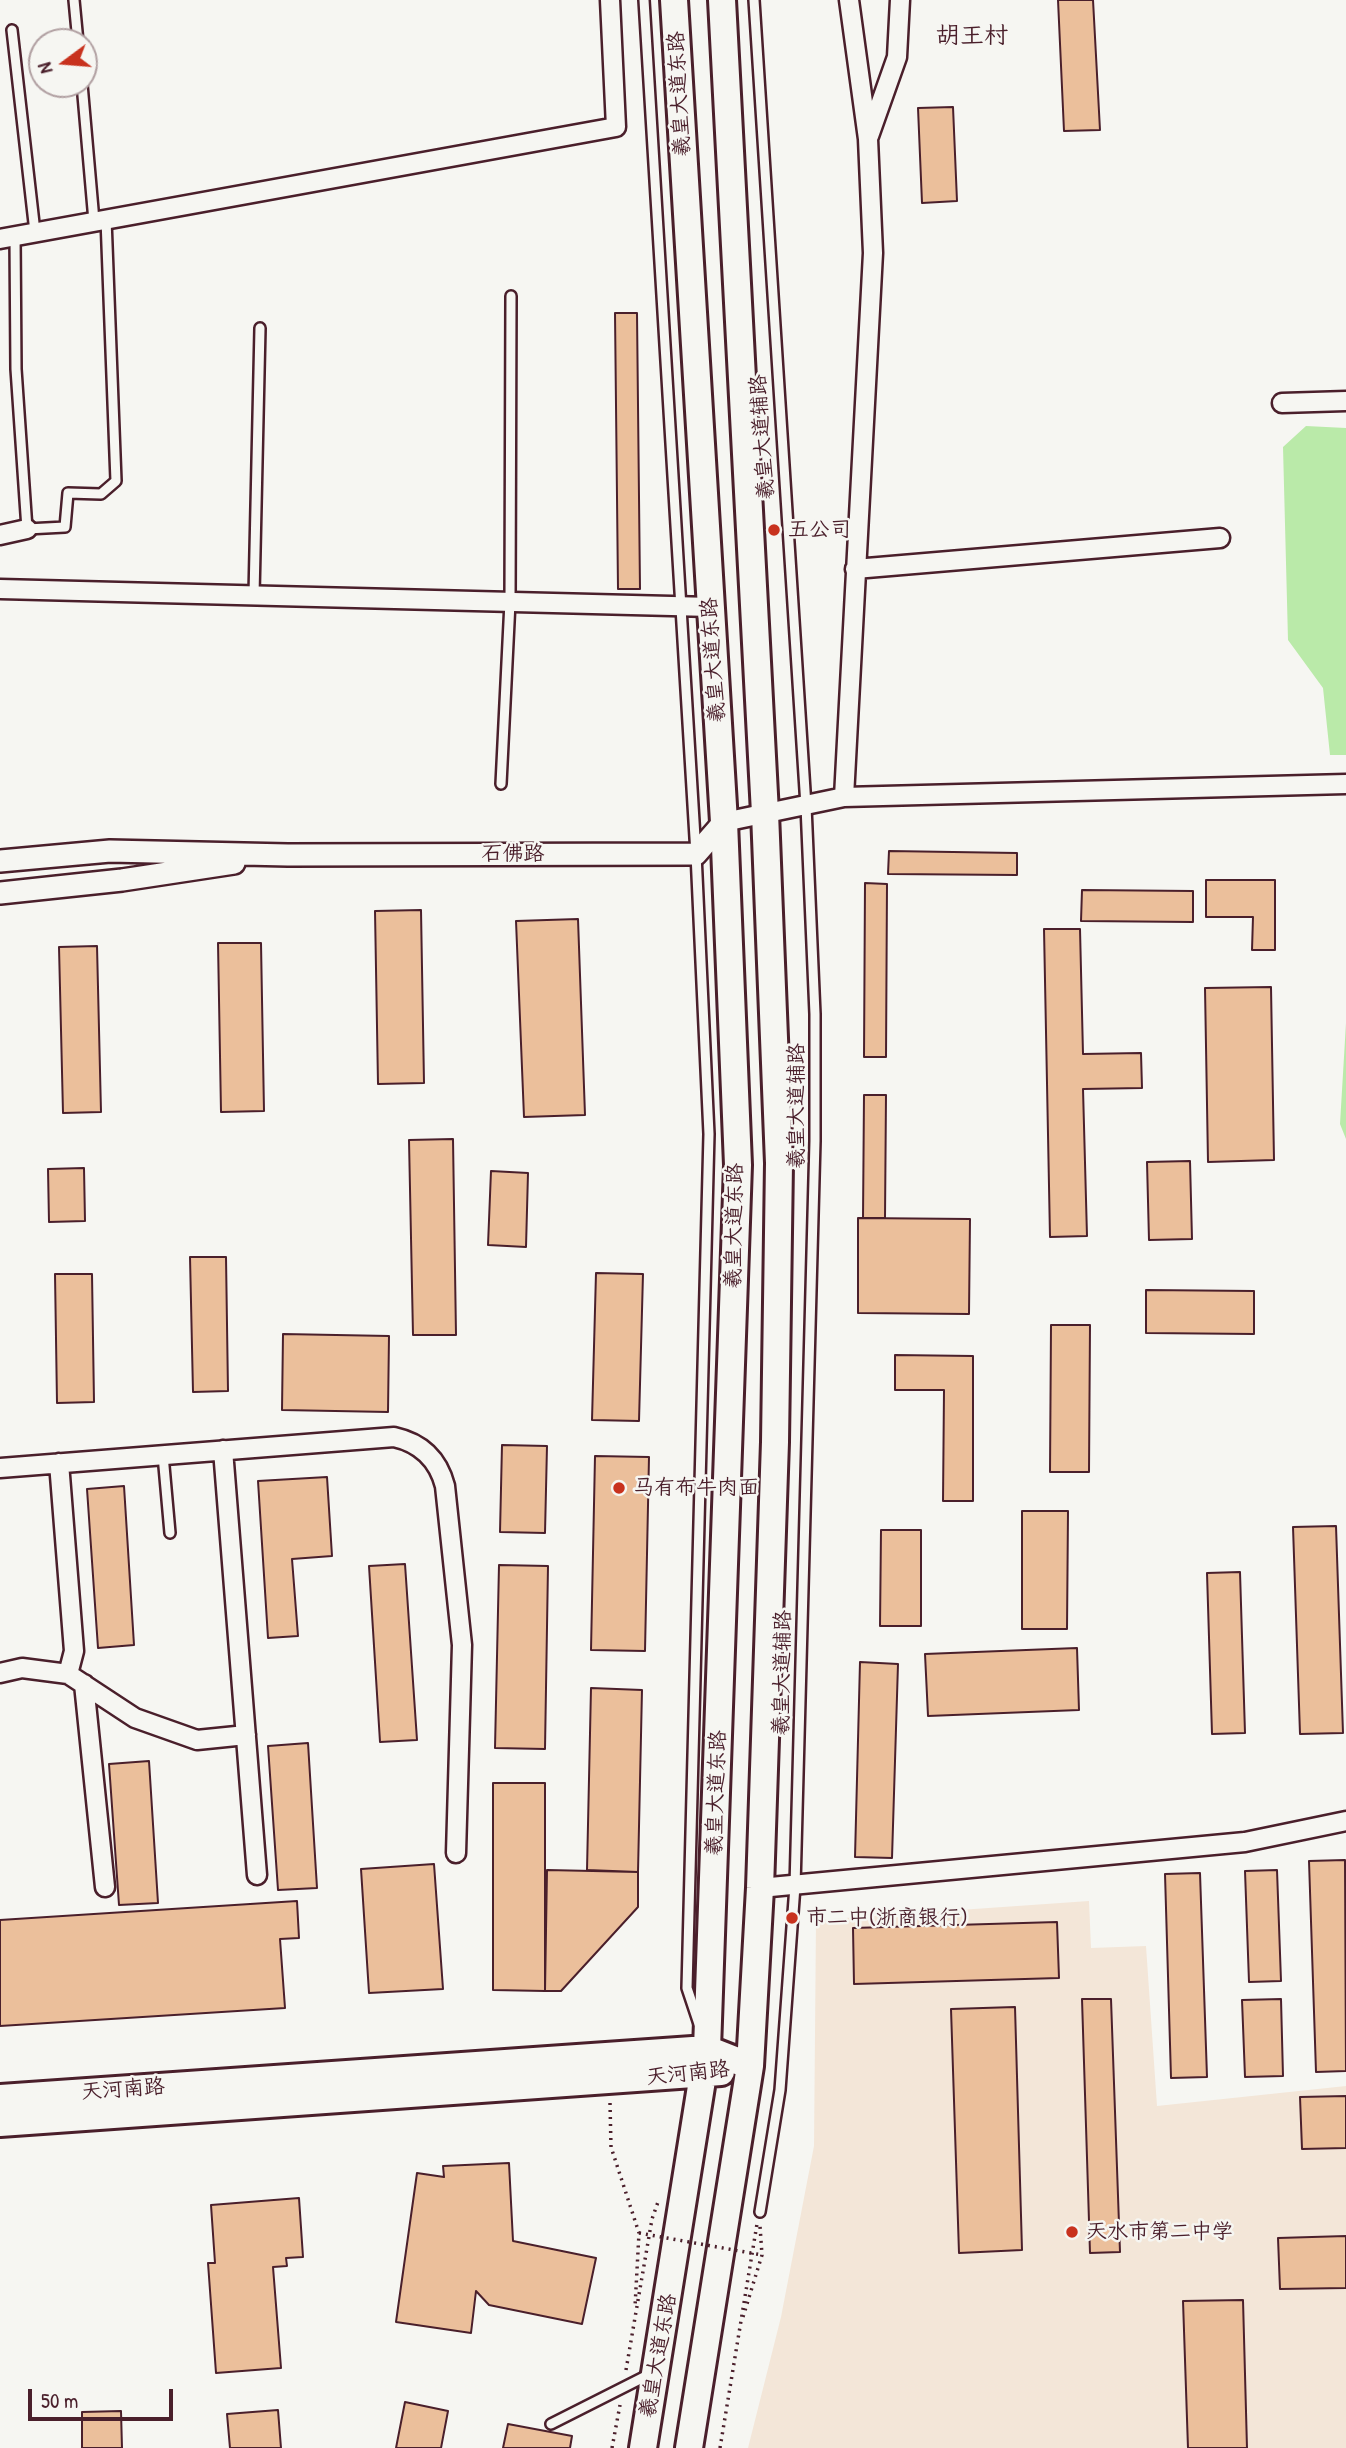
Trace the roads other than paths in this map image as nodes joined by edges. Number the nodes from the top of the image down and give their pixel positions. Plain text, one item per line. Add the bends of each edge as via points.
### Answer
1 (74, 0) edge
2 (610, 0) edge
3 (644, 0) edge
4 (674, 0) edge
5 (722, 0) edge
6 (754, 0) edge
7 (849, 0) edge
8 (900, 0) edge
9 (77, 28) edge
10 (12, 30) dead end
11 (84, 98) edge
12 (868, 139) junction
13 (100, 220) junction
14 (35, 232) junction
15 (7, 237) edge
16 (511, 296) dead end
17 (260, 328) dead end
18 (1346, 401) edge
19 (1282, 403) dead end
20 (27, 528) junction
21 (0, 535) edge
22 (1220, 538) dead end
23 (855, 569) junction
24 (0, 589) edge
25 (254, 595) junction
26 (510, 602) junction
27 (681, 606) junction
28 (711, 607) junction
29 (501, 784) dead end
30 (1346, 784) edge
31 (844, 797) junction
32 (806, 806) junction
33 (765, 813) junction
34 (724, 822) junction
35 (696, 853) junction
36 (288, 855) junction
37 (0, 861) edge
38 (0, 893) edge
39 (223, 1450) junction
40 (163, 1455) junction
41 (60, 1463) junction
42 (0, 1468) edge
43 (170, 1532) dead end
44 (0, 1673) edge
45 (76, 1679) junction
46 (246, 1735) junction
47 (1346, 1821) edge
48 (456, 1853) dead end
49 (257, 1875) dead end
50 (795, 1886) junction
51 (104, 1888) dead end
52 (760, 1888) junction
53 (706, 2062) junction
54 (750, 2066) junction
55 (0, 2098) edge
56 (0, 2123) edge
57 (760, 2212) road end
58 (658, 2371) junction
59 (551, 2424) dead end
60 (643, 2448) edge
61 (689, 2448) edge

1 - 9 lane
2 - 13 street via 616,127
3 - 27 lane
4 - 28 main road, 羲皇大道东路
5 - 33 main road, 羲皇大道东路
6 - 32 lane, 羲皇大道辅路
7 - 12 street
8 - 12 street via 897,57
10 - 14 lane
11 - 13 lane
12 - 23 street via 873,253
13 - 14 street
13 - 20 lane via 116,481 101,494 68,493 65,527
14 - 15 street
15 - 20 lane
16 - 26 lane
17 - 25 lane
18 - 19 street
20 - 21 street
22 - 23 street
23 - 31 street
24 - 25 street
25 - 26 street
26 - 27 street
26 - 29 lane
27 - 28 street
27 - 35 lane
28 - 34 main road, 羲皇大道东路
30 - 31 street
31 - 32 street
32 - 33 street
32 - 50 lane, 羲皇大道辅路 via 815,1141
33 - 34 street
33 - 52 main road, 羲皇大道东路 via 779,1163
34 - 35 street
34 - 53 main road, 羲皇大道东路 via 738,1164
35 - 36 street, 石佛路
35 - 53 lane via 709,1134 687,1988
36 - 37 street, 石佛路 via 110,850
36 - 38 street, 石佛路
39 - 40 street
39 - 46 street
39 - 48 street via 394,1437 415,1443 438,1465 445,1486 462,1645
40 - 41 street
40 - 43 lane
41 - 42 street
41 - 45 street
44 - 45 street via 22,1668
45 - 46 street via 135,1718 197,1740
45 - 51 street
46 - 49 street
47 - 50 street via 1245,1842
50 - 52 street
50 - 57 lane, 羲皇大道辅路 via 780,2090
52 - 54 main road, 羲皇大道东路
53 - 54 main road, 天河南路
53 - 55 main road, 天河南路
53 - 56 main road, 天河南路 via 609,2082
53 - 58 main road, 羲皇大道东路
54 - 61 main road, 羲皇大道东路
58 - 59 lane
58 - 60 main road, 羲皇大道东路

